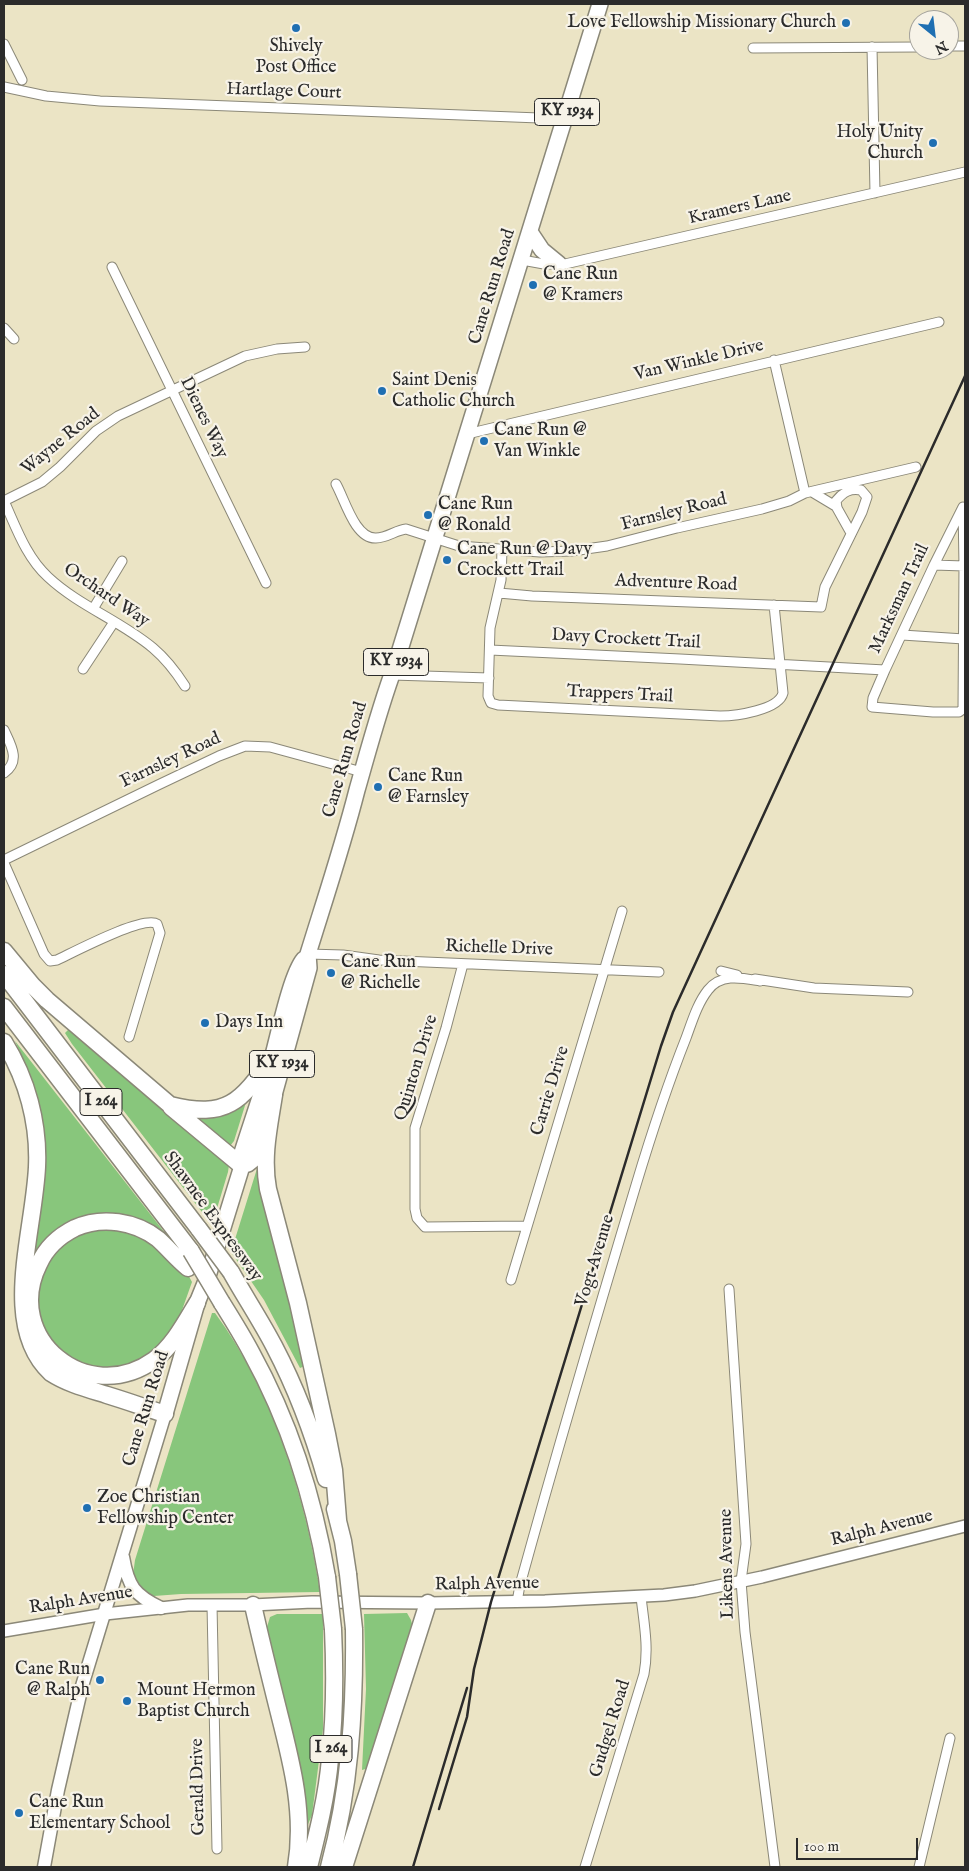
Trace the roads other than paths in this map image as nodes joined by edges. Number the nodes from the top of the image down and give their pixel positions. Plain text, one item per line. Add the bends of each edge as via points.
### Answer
1 (600, 4) edge
2 (4, 44) edge
3 (909, 46) edge
4 (872, 47) junction
5 (753, 48) dead end
6 (22, 80) dead end
7 (4, 87) edge
8 (565, 119) junction
9 (965, 172) edge
10 (875, 193) junction
11 (530, 232) junction
12 (522, 260) junction
13 (559, 264) junction
14 (112, 267) dead end
15 (939, 322) dead end
16 (4, 328) edge
17 (14, 339) dead end
18 (305, 347) dead end
19 (774, 360) junction
20 (172, 390) junction
21 (467, 434) junction
22 (916, 467) dead end
23 (336, 484) dead end
24 (808, 493) junction
25 (4, 501) edge
26 (837, 506) junction
27 (851, 532) junction
28 (435, 539) junction
29 (502, 550) junction
30 (122, 561) dead end
31 (934, 565) junction
32 (964, 566) edge
33 (266, 583) dead end
34 (499, 593) junction
35 (774, 605) junction
36 (93, 609) junction
37 (114, 622) junction
38 (902, 636) junction
39 (964, 639) edge
40 (490, 650) junction
41 (780, 664) junction
42 (84, 669) dead end
43 (885, 670) junction
44 (392, 675) junction
45 (489, 678) junction
46 (185, 686) dead end
47 (4, 730) edge
48 (5, 772) edge
49 (362, 772) junction
50 (4, 861) edge
51 (622, 911) dead end
52 (4, 951) edge
53 (308, 954) junction
54 (463, 964) junction
55 (604, 970) junction
56 (720, 971) dead end
57 (659, 972) dead end
58 (4, 974) edge
59 (760, 981) junction
60 (908, 992) dead end
61 (4, 1007) edge
62 (129, 1037) dead end
63 (4, 1042) edge
64 (273, 1057) junction
65 (274, 1095) junction
66 (170, 1105) junction
67 (242, 1166) junction
68 (527, 1226) junction
69 (511, 1280) dead end
70 (729, 1289) dead end
71 (197, 1303) junction
72 (222, 1303) junction
73 (165, 1414) junction
74 (338, 1520) junction
75 (965, 1526) edge
76 (122, 1555) junction
77 (741, 1582) junction
78 (641, 1597) junction
79 (517, 1602) junction
80 (428, 1604) junction
81 (212, 1605) junction
82 (253, 1605) junction
83 (161, 1608) junction
84 (105, 1614) junction
85 (4, 1631) edge
86 (950, 1738) dead end
87 (216, 1849) dead end
88 (44, 1867) edge
89 (296, 1867) edge
90 (309, 1867) edge
91 (329, 1867) edge
92 (344, 1867) edge
93 (585, 1867) edge
94 (775, 1867) edge
95 (919, 1867) edge

1 - 8 highway, Cane Run Road / KY 1934
2 - 6 street
3 - 4 street
4 - 5 street
4 - 10 street
7 - 8 street, Hartlage Court via 46,96 100,101
8 - 11 highway, Cane Run Road / KY 1934
9 - 10 street, Kramers Lane
10 - 13 street, Kramers Lane
11 - 12 highway, Cane Run Road / KY 1934
11 - 13 highway via 542,250
12 - 13 street, Kramers Lane
12 - 21 highway, Cane Run Road / KY 1934
14 - 20 street, Dienes Way
15 - 19 street, Van Winkle Drive
16 - 17 street
18 - 20 street, Wayne Road via 245,356
19 - 21 street, Van Winkle Drive
19 - 24 street
20 - 25 street, Wayne Road via 108,422 42,482
20 - 33 street, Dienes Way
21 - 28 highway, Cane Run Road / KY 1934
22 - 24 street, Farnsley Road
23 - 28 street, Farnsley Road via 356,526 370,538 406,529
24 - 26 street
24 - 29 street, Farnsley Road via 762,509 607,546 561,552
25 - 36 street, Orchard Way via 37,566 62,589
26 - 27 street
26 - 27 street via 836,501 842,493 856,489 865,493 867,497 862,512
27 - 35 street, Adventure Road via 825,587 821,607
28 - 29 street, Farnsley Road via 459,546
28 - 44 highway, Cane Run Road / KY 1934
29 - 34 street
30 - 36 street
31 - 32 street
31 - 32 street, Marksman Trail via 963,507
31 - 38 street, Marksman Trail
32 - 39 street
34 - 35 street, Adventure Road
34 - 40 street via 490,628
35 - 41 street
36 - 37 street, Orchard Way
37 - 42 street
37 - 46 street, Orchard Way via 153,648 170,664
38 - 39 street
38 - 43 street, Marksman Trail
39 - 43 street, Marksman Trail via 962,711 872,707
40 - 41 street, Davy Crockett Trail
40 - 45 street
41 - 43 street, Davy Crockett Trail
41 - 45 street, Trappers Trail via 783,693 780,700 748,713 720,716 498,705 490,701
44 - 45 street
44 - 49 highway, Cane Run Road / KY 1934
47 - 48 street via 14,755 13,764
49 - 50 street, Farnsley Road via 270,747 245,746
49 - 53 highway, Cane Run Road / KY 1934
50 - 62 street via 44,954 50,961 120,930 149,921 157,924 160,933
51 - 55 street, Carrie Drive
52 - 66 highway via 47,1000
53 - 54 street, Richelle Drive
53 - 64 highway, Cane Run Road / KY 1934 via 300,963 290,992
53 - 65 highway, Cane Run Road / KY 1934 via 309,968
54 - 55 street, Richelle Drive
54 - 68 street, Quinton Drive via 415,1128 415,1214 424,1227
55 - 57 street, Richelle Drive
55 - 68 street, Carrie Drive
56 - 59 street, Vogt Avenue
58 - 74 highway, Shawnee Expressway / I 264, bridge via 231,1272 273,1345 297,1397 321,1460
59 - 60 street, Vogt Avenue via 814,988
59 - 79 street, Vogt Avenue via 732,977 719,981 708,990 700,1002 670,1077 564,1426
61 - 72 highway, Shawnee Expressway / I 264, bridge via 191,1251
63 - 73 highway via 21,1074 30,1101 37,1142 33,1200 15,1298 21,1336 38,1361 60,1378
64 - 66 highway via 250,1087 224,1106 192,1110
64 - 67 highway, Cane Run Road / KY 1934 via 240,1158
65 - 67 highway, Cane Run Road / KY 1934 via 253,1160
65 - 74 highway via 265,1173 327,1434
66 - 67 highway
67 - 71 highway, Cane Run Road / KY 1934
68 - 69 street, Carrie Drive
70 - 77 street, Likens Avenue via 746,1544
71 - 72 highway, bridge via 173,1340 155,1359 134,1371 111,1376 84,1373 60,1361 43,1342 32,1319 30,1306 31,1285 42,1257 69,1231 88,1223 105,1222 123,1222 157,1239
71 - 73 highway, Cane Run Road / KY 1934
72 - 90 highway, Shawnee Expressway / I 264, bridge via 256,1361 297,1456 315,1516 327,1577 335,1674 330,1759
73 - 76 main road, Cane Run Road / KY 1934
74 - 91 highway, Shawnee Expressway / I 264, bridge via 354,1629 352,1732 343,1805
75 - 77 street, Ralph Avenue
76 - 83 main road via 126,1576 134,1591
76 - 84 main road, Cane Run Road / KY 1934
77 - 78 street, Ralph Avenue
77 - 94 street, Likens Avenue
78 - 79 street, Ralph Avenue
78 - 93 street, Gudgel Road via 647,1658 644,1674
79 - 80 street, Ralph Avenue
80 - 82 street, Ralph Avenue via 312,1602
80 - 92 highway
81 - 82 street, Ralph Avenue
81 - 83 street, Ralph Avenue
81 - 87 street, Gerald Drive
82 - 89 highway via 294,1771 298,1803
83 - 84 street, Ralph Avenue
84 - 85 street, Ralph Avenue
84 - 88 main road, Cane Run Road / KY 1934 via 70,1738
86 - 95 street

